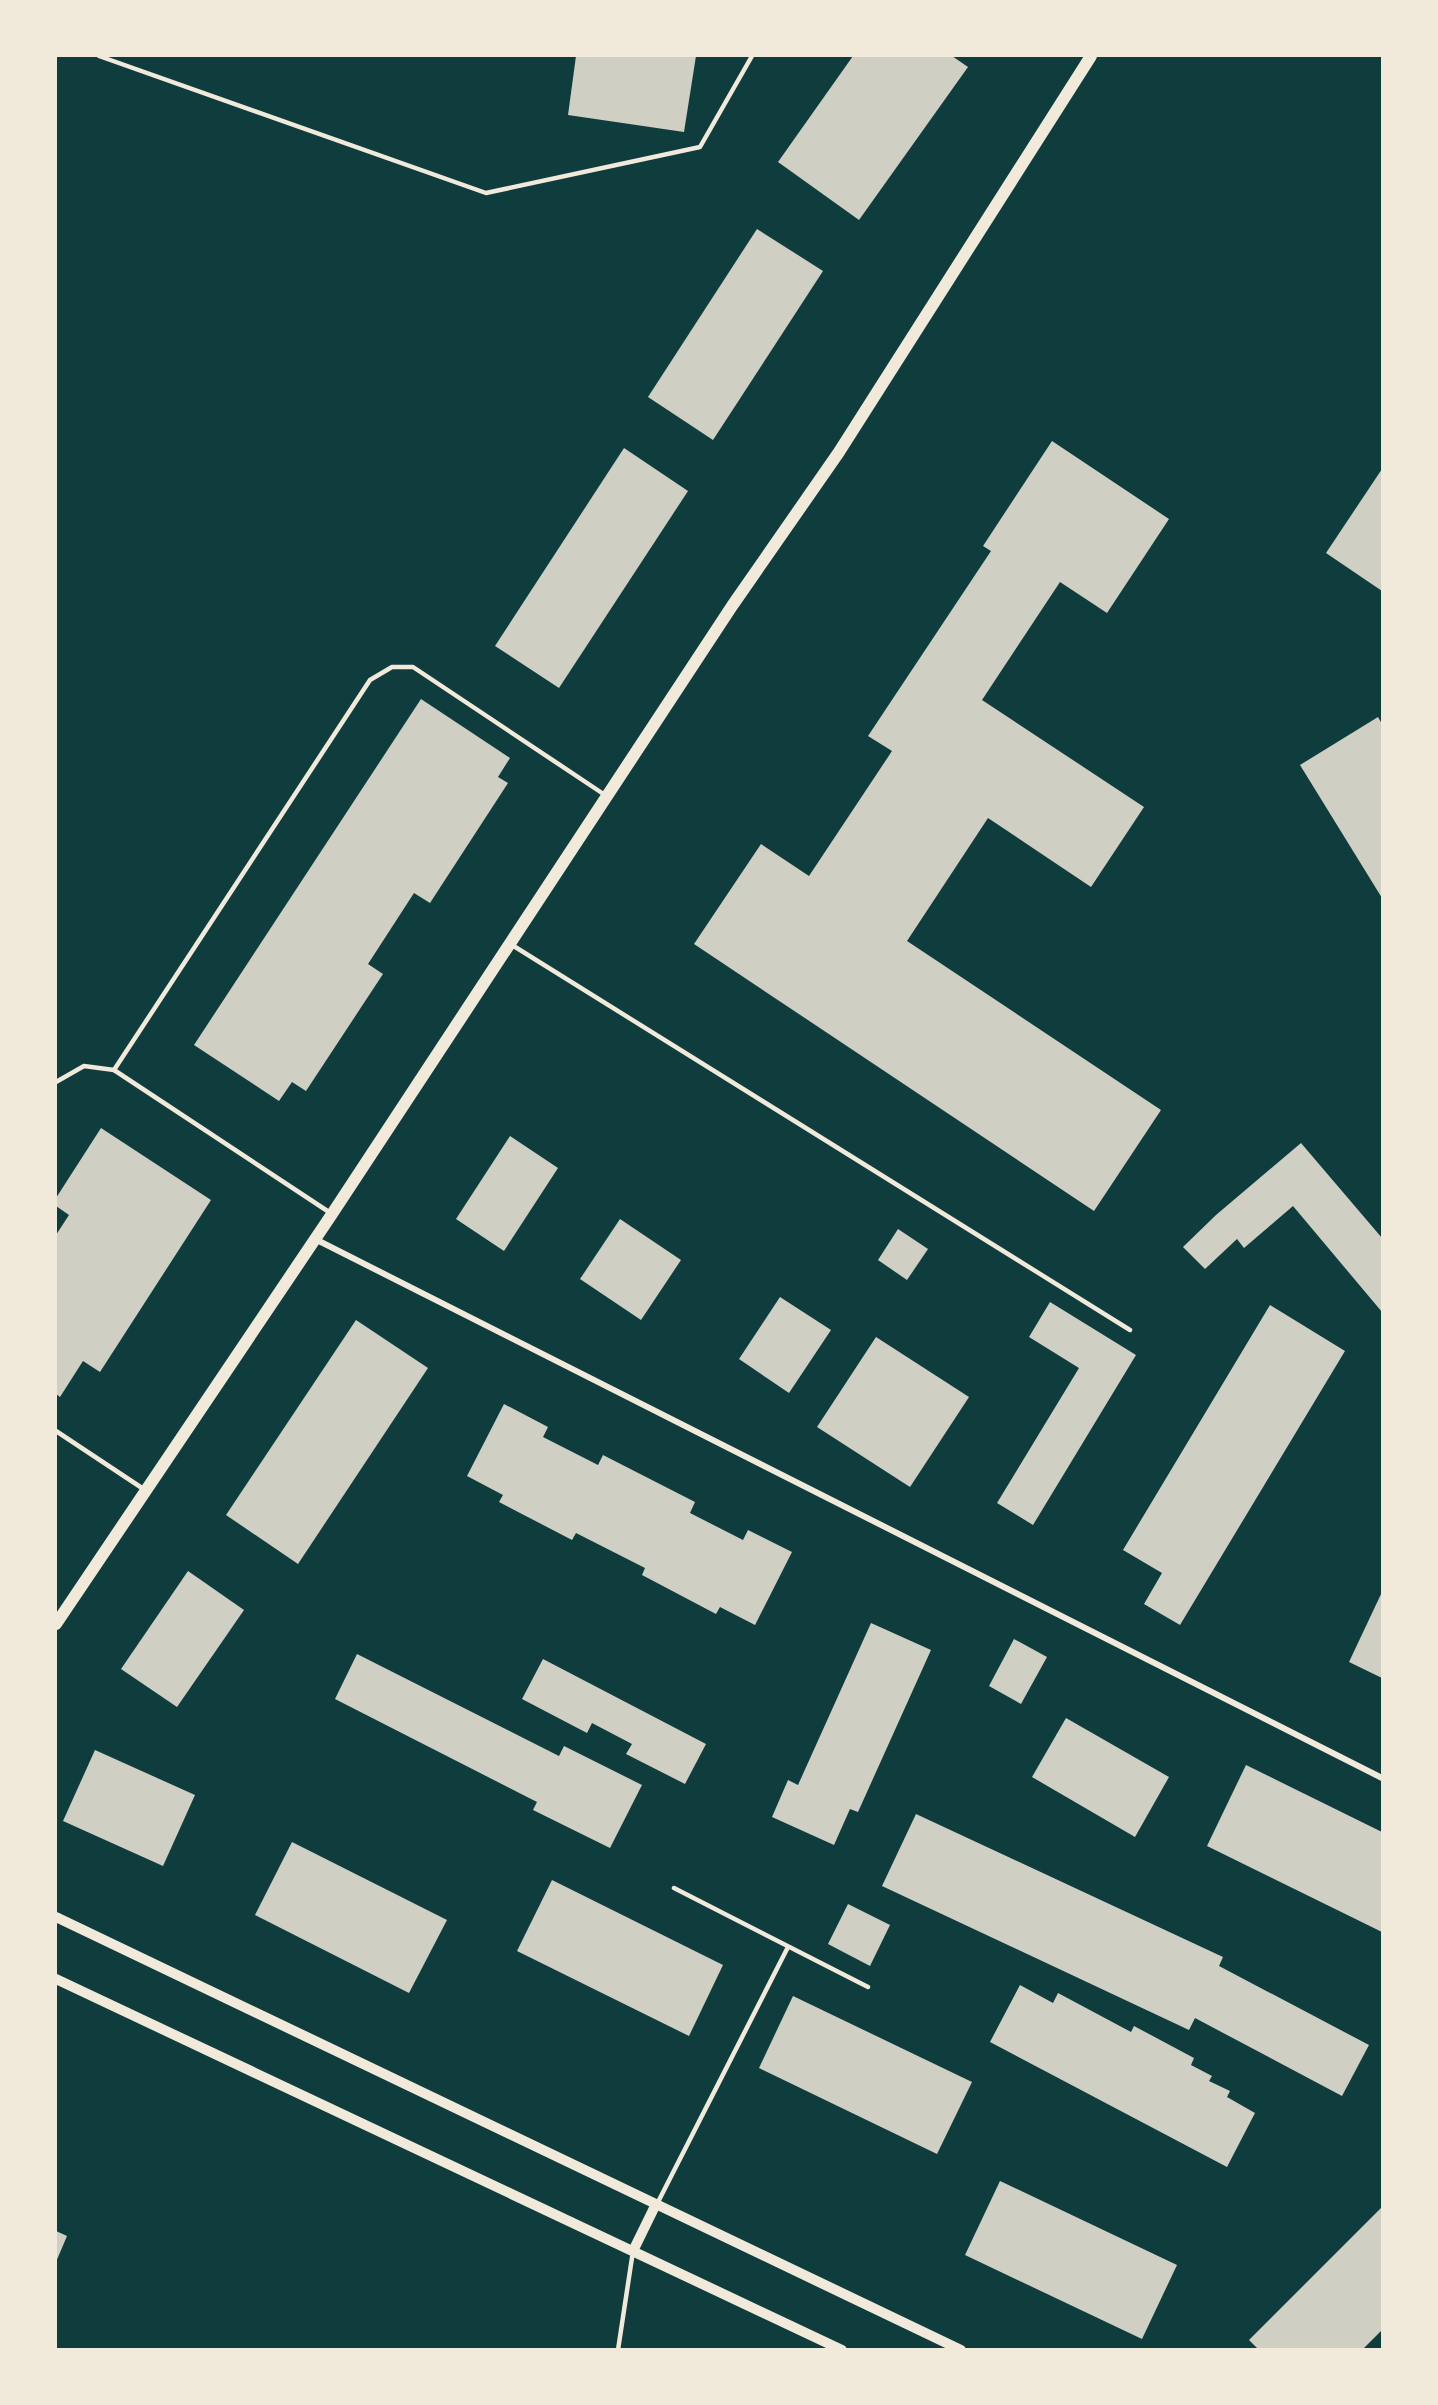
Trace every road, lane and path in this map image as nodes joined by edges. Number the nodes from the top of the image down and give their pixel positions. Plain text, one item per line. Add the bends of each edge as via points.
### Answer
1 (99, 56) edge
2 (752, 56) edge
3 (1091, 56) edge
4 (607, 796) junction
5 (510, 943) junction
6 (114, 1070) junction
7 (56, 1082) edge
8 (332, 1214) junction
9 (315, 1239) junction
10 (1130, 1329) dead end
11 (56, 1431) edge
12 (146, 1490) junction
13 (56, 1624) edge
14 (1383, 1778) edge
15 (674, 1888) dead end
16 (56, 1917) edge
17 (789, 1947) junction
18 (56, 1979) edge
19 (868, 1988) dead end
20 (656, 2204) junction
21 (633, 2251) junction
22 (618, 2349) edge
23 (842, 2349) edge
24 (961, 2349) edge

1 - 2 lane via 486,193 700,147
3 - 4 main road via 838,452
4 - 5 main road
4 - 6 lane via 413,667 392,667 370,680
5 - 8 main road
5 - 10 lane
6 - 7 lane via 84,1066
6 - 8 lane
8 - 9 main road
9 - 12 main road
9 - 14 street
11 - 12 lane
12 - 13 main road
15 - 17 lane
16 - 20 street
17 - 19 lane
17 - 20 lane
18 - 21 street
20 - 21 street
20 - 24 street
21 - 22 lane
21 - 23 street

